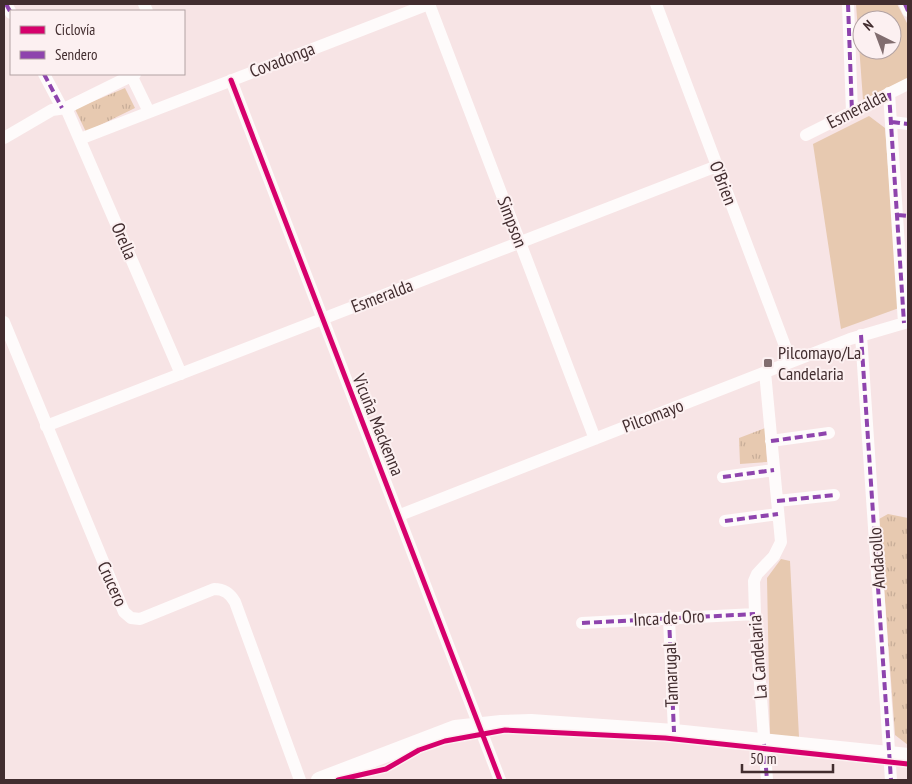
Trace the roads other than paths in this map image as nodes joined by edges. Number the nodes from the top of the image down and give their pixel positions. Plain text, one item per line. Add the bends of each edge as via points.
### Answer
1 (429, 4) edge
2 (656, 4) edge
3 (848, 4) edge
4 (905, 4) edge
5 (908, 10) edge
6 (45, 75) edge
7 (133, 75) edge
8 (231, 80) junction
9 (908, 84) edge
10 (889, 93) junction
11 (64, 108) junction
12 (149, 112) junction
13 (852, 112) junction
14 (892, 122) junction
15 (908, 124) edge
16 (806, 135) dead end
17 (4, 138) edge
18 (80, 139) junction
19 (717, 166) junction
20 (903, 215) edge
21 (520, 243) junction
22 (322, 319) junction
23 (4, 322) edge
24 (906, 322) edge
25 (861, 335) junction
26 (791, 362) junction
27 (765, 372) junction
28 (181, 374) junction
29 (46, 426) junction
30 (828, 433) dead end
31 (595, 439) junction
32 (771, 441) junction
33 (774, 470) junction
34 (723, 476) dead end
35 (834, 495) dead end
36 (778, 508) junction
37 (400, 516) junction
38 (725, 521) dead end
39 (755, 614) junction
40 (670, 618) junction
41 (582, 623) dead end
42 (479, 725) junction
43 (674, 732) junction
44 (764, 742) junction
45 (890, 754) junction
46 (908, 756) edge
47 (300, 780) edge
48 (319, 780) edge
49 (500, 780) edge
50 (767, 780) edge
51 (891, 780) edge

1 - 8 street, Covadonga
1 - 21 street, Simpson
2 - 19 street, O'Brien
3 - 13 street
4 - 5 street
6 - 11 street, Orella
7 - 11 street
7 - 12 street
8 - 12 street, Covadonga
8 - 22 street, Vicuña Mackenna
9 - 10 street, Esmeralda
10 - 13 street, Esmeralda
10 - 14 street
11 - 17 street via 52,110
11 - 18 street, Orella
12 - 18 street, Covadonga
13 - 16 street, Esmeralda
14 - 15 street
14 - 20 street
18 - 28 street, Orella
19 - 21 street, Esmeralda
19 - 26 street, O'Brien
20 - 24 street
21 - 22 street, Esmeralda
21 - 31 street, Simpson
22 - 28 street, Esmeralda
22 - 37 street, Vicuña Mackenna
23 - 29 street, Crucero
24 - 25 street, Pilcomayo
25 - 26 street, Pilcomayo
25 - 45 street, Andacollo
26 - 27 street, Pilcomayo
27 - 31 street, Pilcomayo
27 - 32 street
28 - 29 street, Esmeralda
29 - 47 street, Crucero via 121,608 127,615 144,618 214,590 226,591 232,597
30 - 32 street
31 - 37 street, Pilcomayo
32 - 33 street
33 - 34 street
33 - 36 street
35 - 36 street
36 - 38 street
36 - 39 street, La Candelaria via 781,542 754,580
37 - 42 street, Vicuña Mackenna
39 - 40 street, Inca de Oro
39 - 44 street, La Candelaria
40 - 41 street, Inca de Oro
40 - 43 street, Tamarugal
42 - 43 main road via 531,722
42 - 48 main road via 456,728
42 - 49 street, Vicuña Mackenna
43 - 44 main road
44 - 45 main road
44 - 50 street, La Candelaria
45 - 46 main road
45 - 51 street, Andacollo

